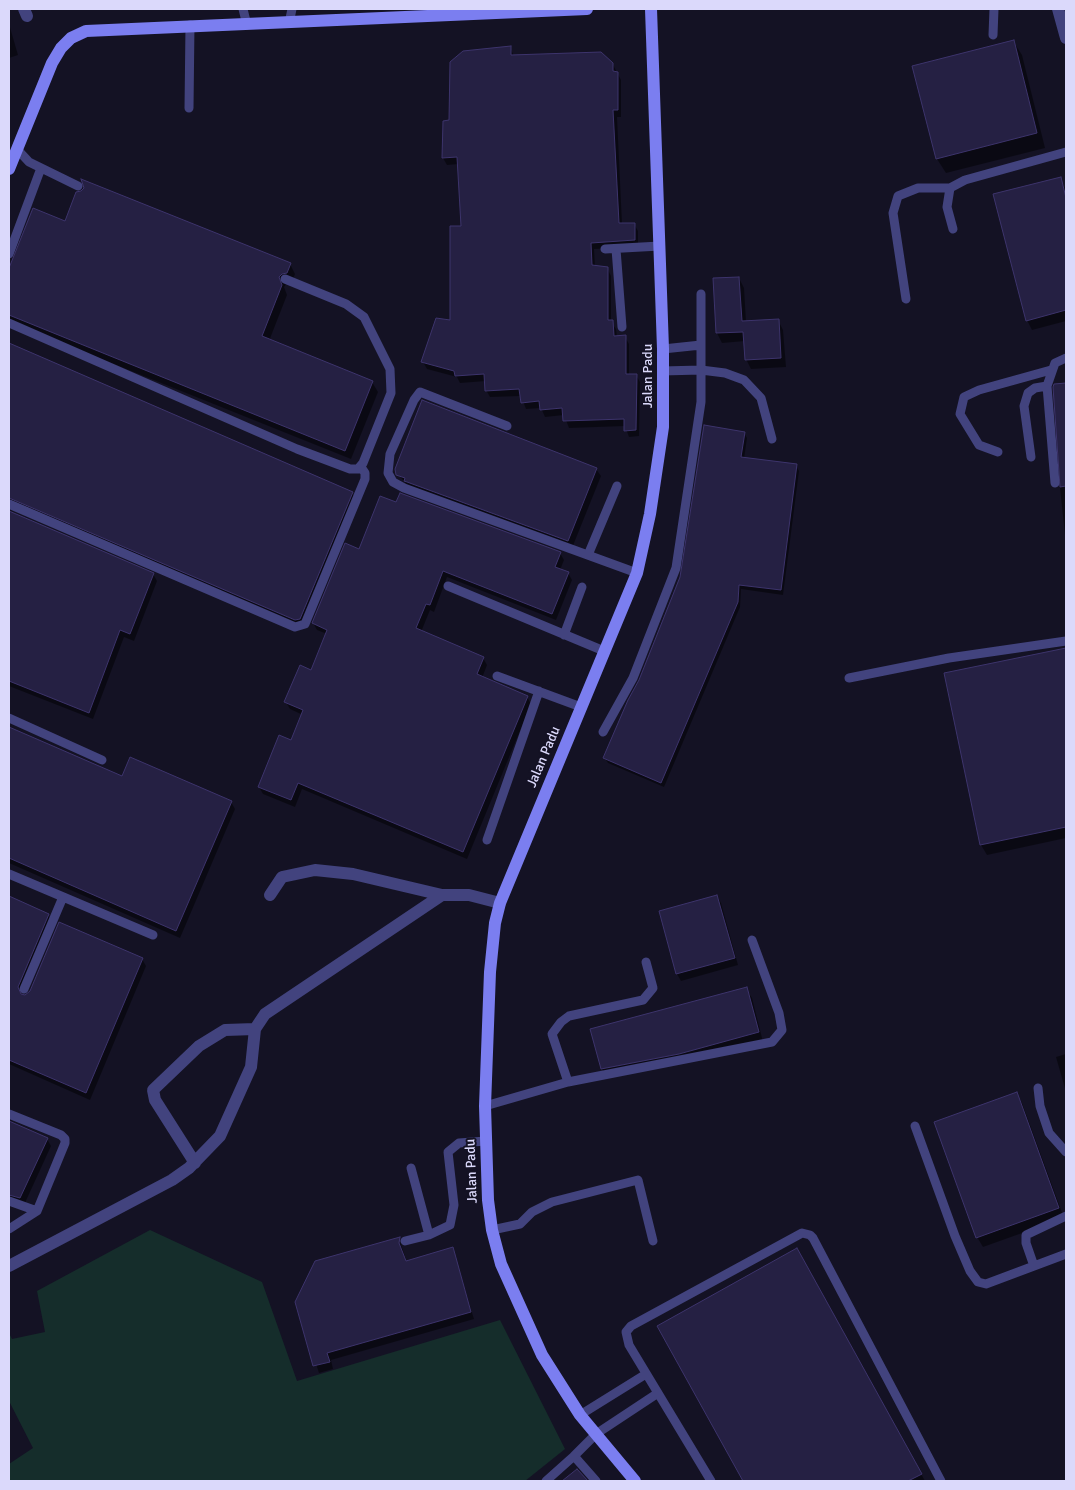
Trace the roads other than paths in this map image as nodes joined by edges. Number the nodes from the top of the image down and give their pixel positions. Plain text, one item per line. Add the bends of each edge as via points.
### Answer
1 (243, 9) edge
2 (292, 9) edge
3 (587, 9) edge
4 (651, 9) edge
5 (994, 9) edge
6 (1058, 9) edge
7 (454, 12) edge
8 (289, 23) junction
9 (190, 25) junction
10 (247, 25) junction
11 (993, 35) dead end
12 (1066, 38) edge
13 (189, 108) dead end
14 (16, 149) junction
15 (1066, 152) edge
16 (41, 168) junction
17 (9, 169) edge
18 (78, 186) dead end
19 (950, 188) junction
20 (953, 229) dead end
21 (660, 246) junction
22 (605, 249) dead end
23 (616, 249) junction
24 (9, 254) edge
25 (285, 279) dead end
26 (701, 294) dead end
27 (906, 299) dead end
28 (9, 323) edge
29 (622, 327) dead end
30 (701, 345) junction
31 (663, 349) junction
32 (1066, 358) edge
33 (701, 370) junction
34 (1051, 370) junction
35 (662, 372) junction
36 (1046, 386) junction
37 (507, 426) dead end
38 (772, 439) dead end
39 (998, 452) dead end
40 (1032, 457) dead end
41 (361, 467) junction
42 (1055, 483) dead end
43 (617, 486) dead end
44 (9, 504) edge
45 (588, 555) junction
46 (637, 573) junction
47 (448, 586) dead end
48 (582, 587) dead end
49 (564, 634) junction
50 (1066, 641) edge
51 (604, 651) junction
52 (497, 676) dead end
53 (849, 678) dead end
54 (539, 691) junction
55 (581, 707) junction
56 (9, 718) edge
57 (603, 732) dead end
58 (102, 760) dead end
59 (487, 840) dead end
60 (9, 874) edge
61 (270, 895) dead end
62 (442, 895) junction
63 (63, 897) junction
64 (500, 903) junction
65 (153, 935) dead end
66 (752, 940) dead end
67 (646, 962) dead end
68 (24, 989) dead end
69 (256, 1029) junction
70 (568, 1082) junction
71 (1038, 1088) dead end
72 (485, 1106) junction
73 (9, 1114) edge
74 (915, 1126) dead end
75 (486, 1141) junction
76 (1066, 1152) edge
77 (195, 1163) junction
78 (411, 1168) dead end
79 (9, 1201) edge
80 (37, 1211) junction
81 (1066, 1216) edge
82 (9, 1229) edge
83 (492, 1230) junction
84 (429, 1235) junction
85 (405, 1241) dead end
86 (653, 1241) dead end
87 (1066, 1254) edge
88 (9, 1266) edge
89 (1034, 1266) junction
90 (646, 1374) junction
91 (658, 1392) junction
92 (580, 1415) junction
93 (596, 1434) junction
94 (574, 1456) junction
95 (546, 1481) edge
96 (596, 1481) edge
97 (635, 1481) edge
98 (712, 1481) edge
99 (941, 1481) edge

1 - 10 lane
2 - 8 lane
3 - 7 street
4 - 21 street, Jalan Padu
5 - 11 lane
6 - 12 street
7 - 8 street
8 - 10 street
9 - 10 street
9 - 13 lane
9 - 14 street via 96,29 71,38 52,63
14 - 16 lane
14 - 17 street
15 - 19 lane via 965,180
16 - 18 lane
16 - 24 lane
19 - 20 lane via 947,207
19 - 27 lane via 918,188 898,196 892,213
21 - 23 lane
21 - 31 street, Jalan Padu
22 - 23 lane
23 - 29 lane
25 - 41 lane via 346,304 364,318 390,369 392,393
26 - 30 lane
28 - 41 lane via 297,449 350,469
30 - 31 lane
30 - 33 lane
31 - 35 street, Jalan Padu
32 - 34 lane
33 - 35 lane
33 - 38 lane via 725,373 744,380 761,398
33 - 57 lane via 701,402 676,568 633,678
34 - 36 lane
34 - 39 lane via 979,390 964,398 960,414 979,445
35 - 46 street, Jalan Padu via 663,427
36 - 40 lane via 1028,393 1024,406
36 - 42 lane
37 - 45 lane via 420,392 390,454 388,473 393,482 404,488
41 - 44 lane via 365,479 305,624 296,627
43 - 45 lane
45 - 46 lane
46 - 51 street, Jalan Padu
47 - 49 lane
48 - 49 lane
49 - 51 lane
50 - 53 lane via 949,658
51 - 55 street, Jalan Padu
52 - 54 lane
54 - 55 lane
54 - 59 lane
55 - 64 street, Jalan Padu
56 - 58 lane
60 - 63 lane
61 - 62 street via 282,877 315,870 353,874
62 - 64 street via 469,895
62 - 69 street via 280,1002 265,1014
63 - 65 lane
63 - 68 lane
64 - 72 street, Jalan Padu via 488,999
66 - 70 lane via 779,1013 782,1030 772,1042
67 - 70 lane via 653,988 643,1000 569,1016 552,1034
69 - 77 street via 251,1067 239,1097 220,1136
69 - 77 street via 225,1030 199,1046 153,1090 155,1100
70 - 72 lane
71 - 76 lane via 1049,1133
72 - 75 street, Jalan Padu
73 - 80 lane via 65,1138
74 - 89 lane via 955,1236 978,1282 986,1284
75 - 83 street, Jalan Padu
75 - 84 lane via 459,1143 448,1152 454,1205 450,1224
77 - 88 street via 172,1180
78 - 84 lane
79 - 80 lane
80 - 82 lane
81 - 89 lane via 1026,1235
83 - 86 lane via 520,1224 532,1212 552,1202 638,1180
83 - 92 street, Jalan Padu via 501,1264 522,1314 542,1355
84 - 85 lane
87 - 89 lane
90 - 91 lane
90 - 92 lane
90 - 99 lane via 626,1340 628,1329 798,1234 806,1233 813,1238
91 - 93 lane
91 - 98 lane
92 - 93 street, Jalan Padu
93 - 94 lane
93 - 97 street, Jalan Padu
94 - 95 lane
94 - 96 lane

